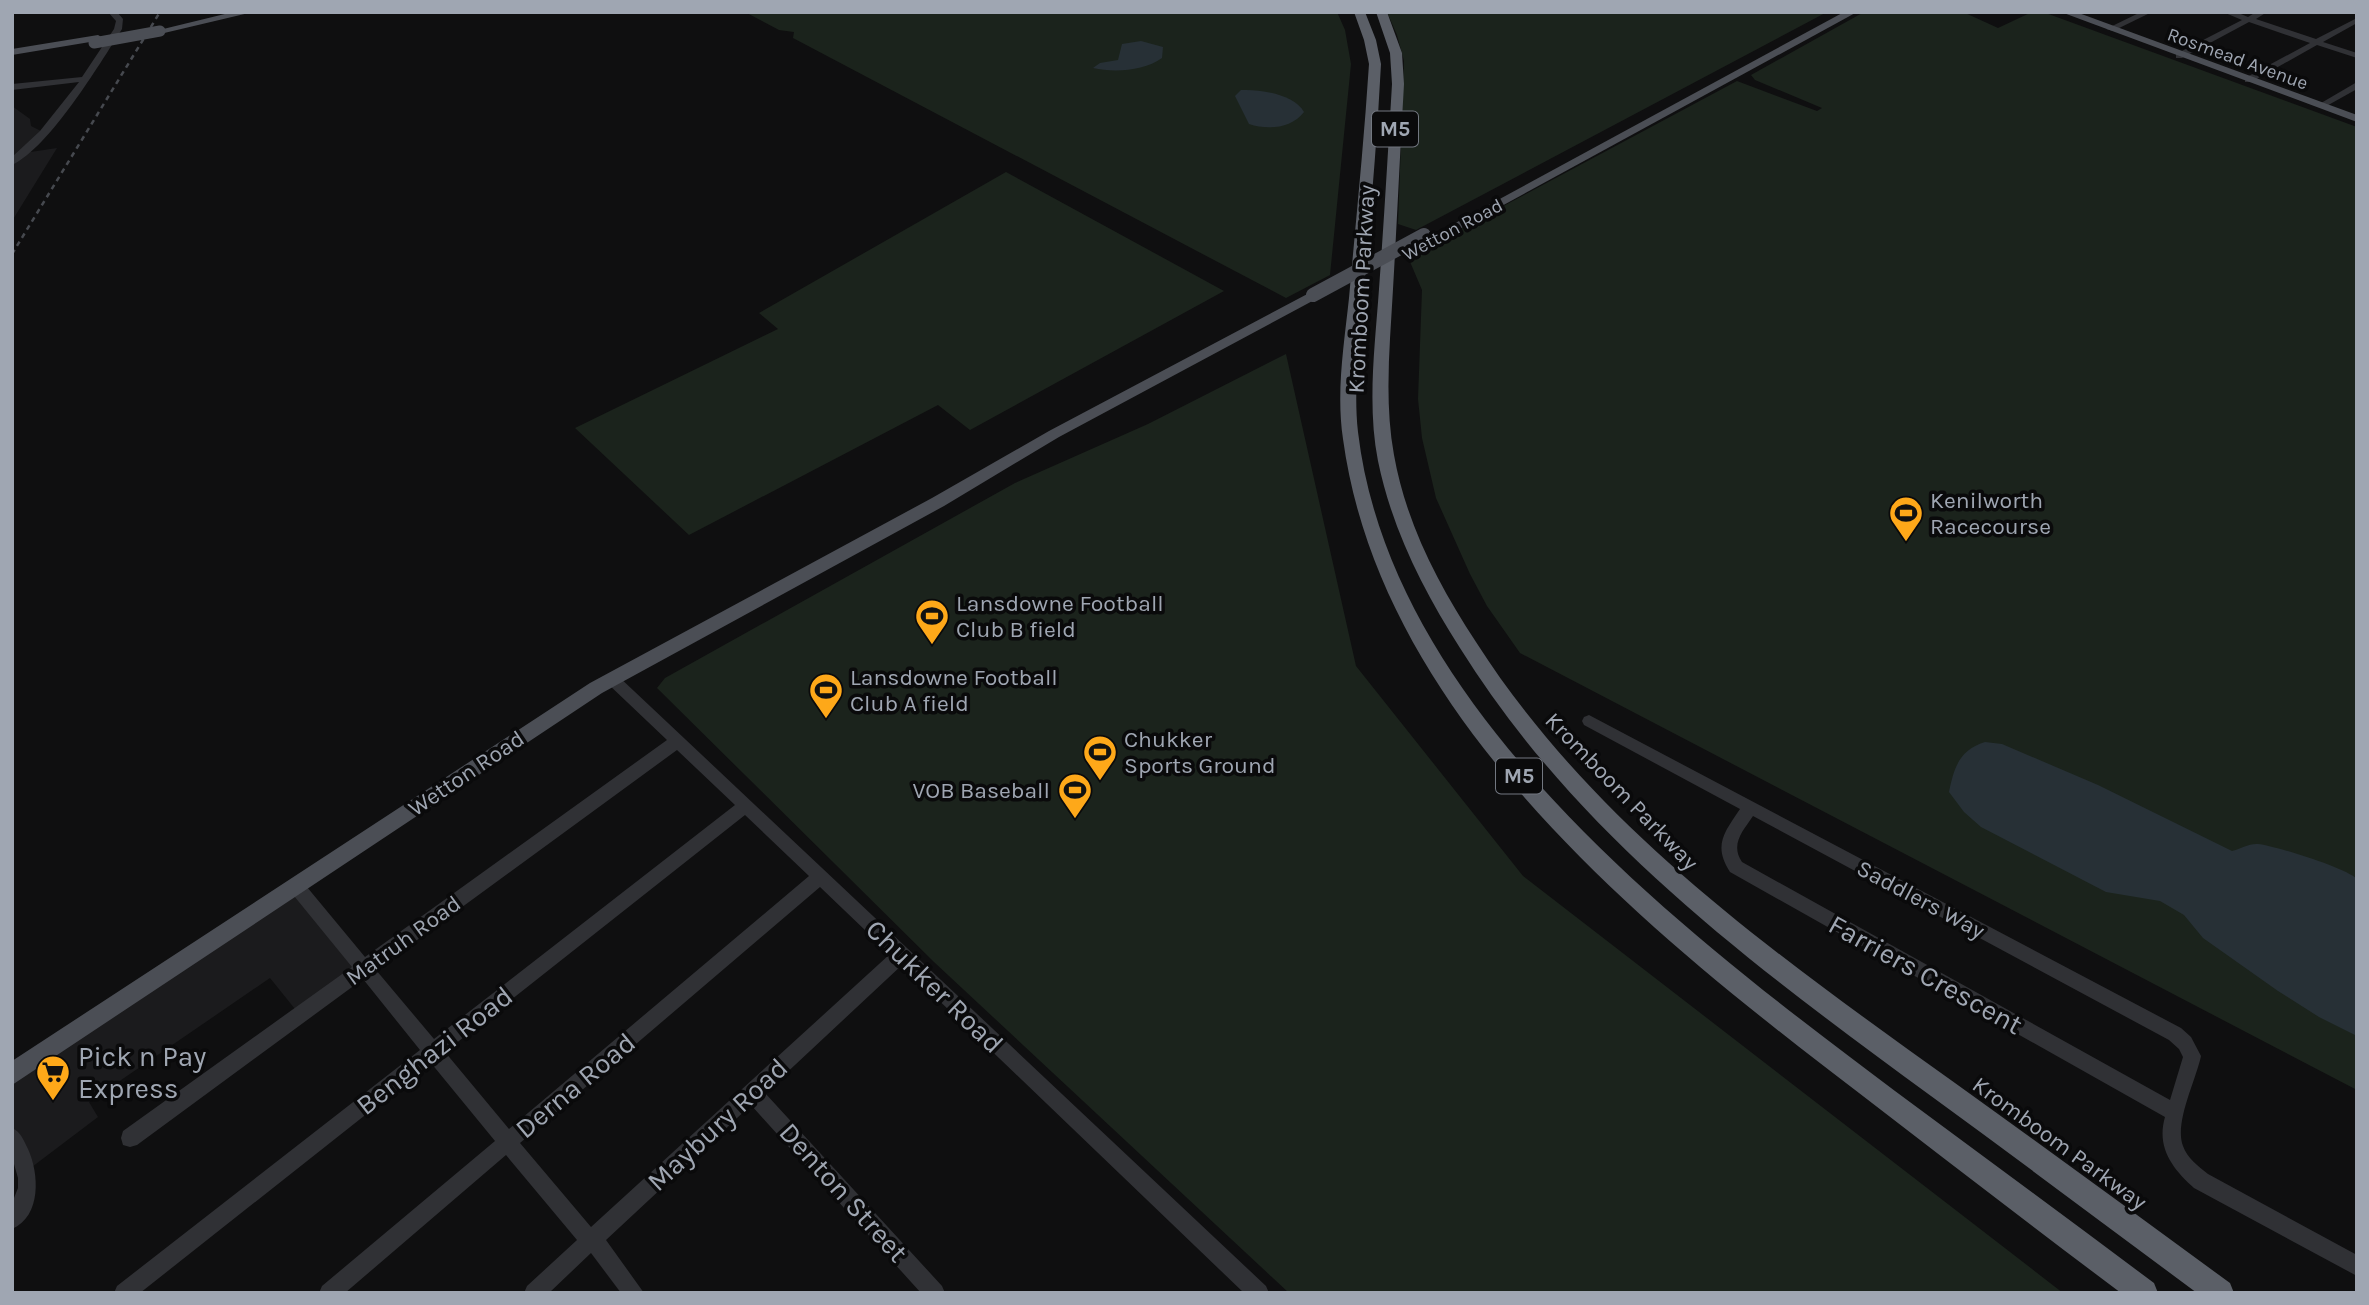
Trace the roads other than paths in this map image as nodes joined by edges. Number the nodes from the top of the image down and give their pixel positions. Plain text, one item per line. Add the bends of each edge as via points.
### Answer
1 (113, 12) edge
2 (230, 12) edge
3 (248, 12) edge
4 (1359, 12) edge
5 (1381, 12) edge
6 (1839, 12) edge
7 (1852, 12) edge
8 (2057, 12) edge
9 (2066, 12) edge
10 (2148, 12) edge
11 (2227, 12) edge
12 (2263, 12) edge
13 (102, 13) edge
14 (2249, 20) junction
15 (2357, 20) edge
16 (161, 29) junction
17 (2108, 29) junction
18 (2316, 42) junction
19 (12, 54) edge
20 (2179, 56) junction
21 (2357, 56) edge
22 (81, 80) junction
23 (2248, 80) junction
24 (2357, 85) edge
25 (15, 87) edge
26 (2320, 106) junction
27 (2357, 119) edge
28 (18, 154) edge
29 (12, 162) edge
30 (1427, 237) junction
31 (612, 679) junction
32 (1589, 721) dead end
33 (676, 742) junction
34 (744, 807) junction
35 (1749, 809) junction
36 (820, 877) junction
37 (296, 886) junction
38 (901, 955) junction
39 (364, 968) junction
40 (433, 1051) junction
41 (12, 1074) edge
42 (752, 1092) junction
43 (2175, 1113) junction
44 (12, 1137) edge
45 (130, 1138) dead end
46 (508, 1142) junction
47 (12, 1219) edge
48 (591, 1240) junction
49 (2357, 1266) edge
50 (124, 1293) edge
51 (329, 1293) edge
52 (534, 1293) edge
53 (634, 1293) edge
54 (935, 1293) edge
55 (1259, 1293) edge
56 (2144, 1293) edge
57 (2220, 1293) edge

1 - 22 street via 119,27
2 - 16 main road
3 - 16 main road
4 - 56 highway, Kromboom Parkway / M5 via 1375,64 1351,360 1350,432 1372,531 1428,651 1476,723 1532,793 1663,925
5 - 57 highway, Kromboom Parkway / M5 via 1396,53 1398,84 1381,364 1382,434 1408,531 1465,644 1514,715 1566,777 1692,900 1839,1014
6 - 30 main road, Wetton Road
7 - 30 main road, Wetton Road
8 - 17 main road, Rosmead Avenue
9 - 17 main road, Rosmead Avenue
10 - 17 street
11 - 14 street
12 - 14 street
13 - 22 street via 110,19 109,27
14 - 18 street
14 - 20 street
15 - 18 street
16 - 19 main road, bridge
17 - 20 main road, Rosmead Avenue
18 - 21 street
18 - 23 street
20 - 23 main road, Rosmead Avenue
22 - 25 street
22 - 28 street via 45,133
23 - 26 main road, Rosmead Avenue
24 - 26 street
26 - 27 main road, Rosmead Avenue
28 - 29 street
30 - 31 main road, Wetton Road via 1054,434
31 - 33 street, Chukker Road
31 - 37 main road, Wetton Road
32 - 35 street, Saddlers Way
33 - 34 street, Chukker Road
33 - 39 street, Matruh Road
34 - 36 street, Chukker Road
34 - 40 street, Benghazi Road
35 - 43 street, Saddlers Way via 2175,1034 2192,1055
35 - 43 street, Farriers Crescent via 1727,843 1727,853 1736,867
36 - 38 street, Chukker Road
36 - 46 street, Derna Road
37 - 39 street
37 - 41 main road, Wetton Road
38 - 42 street, Maybury Road
38 - 55 street, Chukker Road
39 - 40 street
39 - 45 street, Matruh Road
40 - 46 street
40 - 50 street, Benghazi Road
42 - 48 street, Maybury Road
42 - 54 street, Denton Street
43 - 49 street via 2169,1139 2189,1172
44 - 47 street via 30,1182
46 - 48 street
46 - 51 street, Derna Road
48 - 52 street, Maybury Road
48 - 53 street

